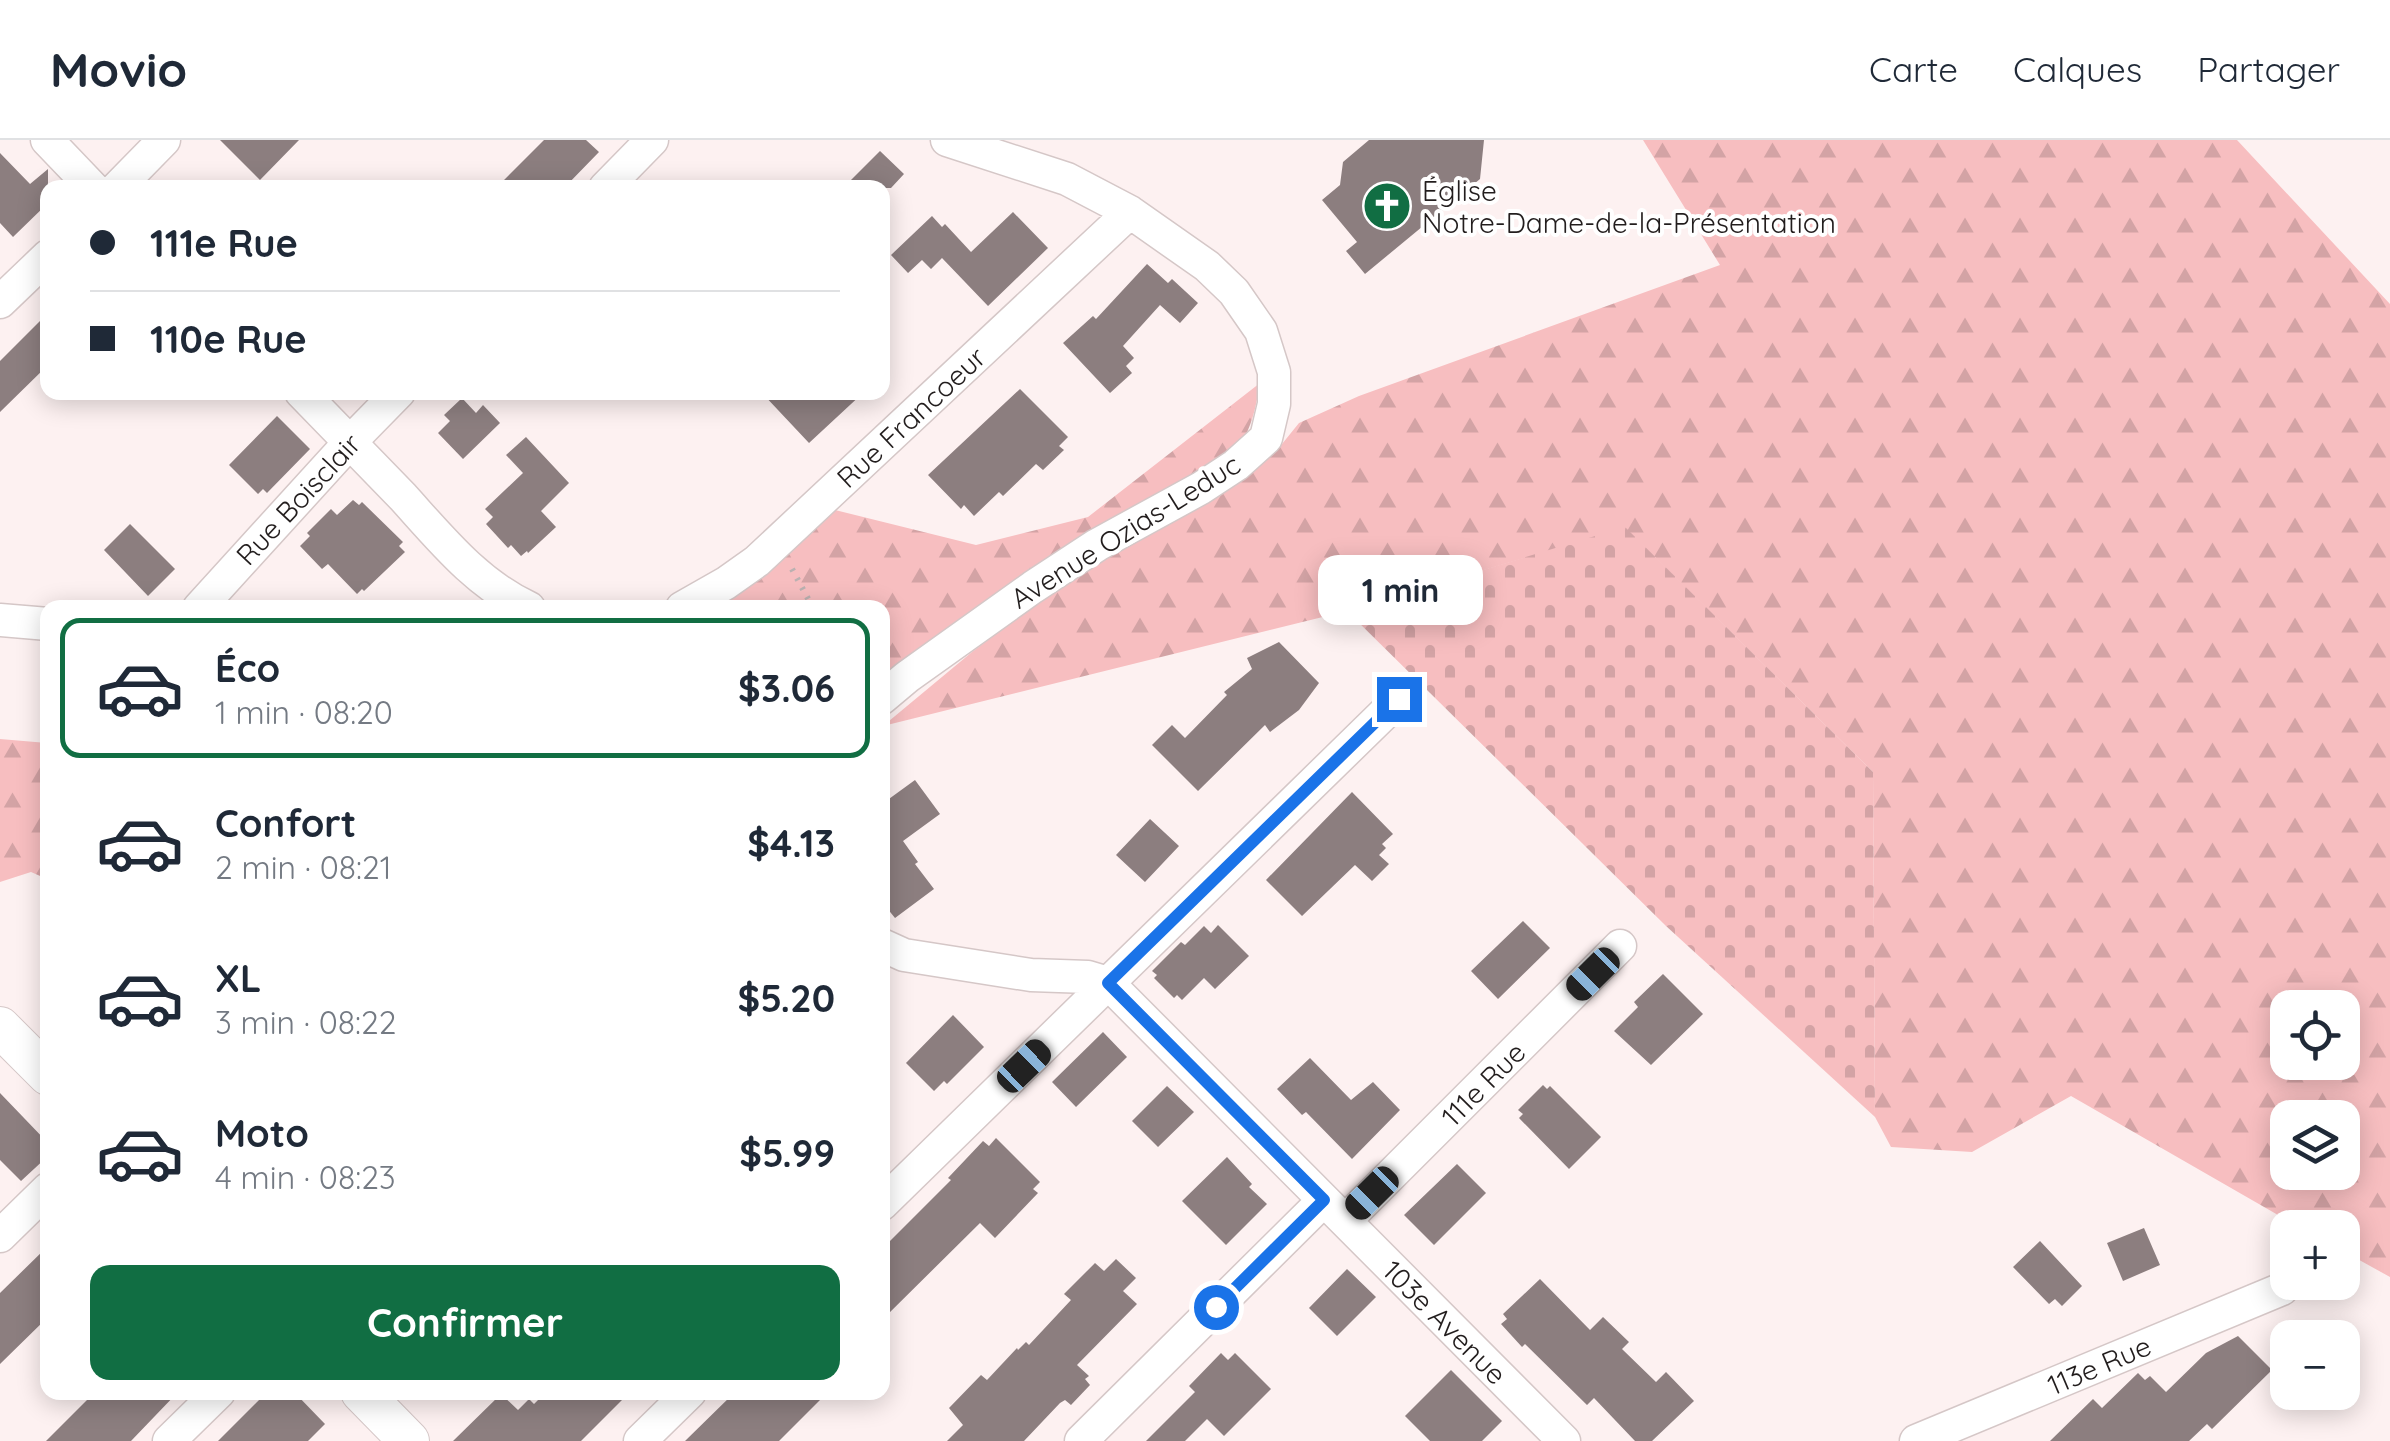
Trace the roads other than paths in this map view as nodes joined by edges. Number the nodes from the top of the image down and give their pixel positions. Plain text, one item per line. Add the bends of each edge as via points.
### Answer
1 (48, 140) edge
2 (164, 140) edge
3 (652, 140) edge
4 (947, 140) edge
5 (86, 180) edge
6 (125, 180) edge
7 (612, 180) edge
8 (1130, 212) junction
9 (40, 264) edge
10 (0, 302) edge
11 (308, 400) edge
12 (391, 400) edge
13 (350, 442) junction
14 (206, 600) edge
15 (512, 600) edge
16 (697, 600) edge
17 (0, 620) edge
18 (40, 623) edge
19 (890, 692) edge
20 (1399, 699) dead end
21 (1620, 946) dead end
22 (890, 949) edge
23 (1108, 983) junction
24 (0, 1027) edge
25 (40, 1067) edge
26 (890, 1196) edge
27 (40, 1197) edge
28 (1334, 1210) junction
29 (0, 1236) edge
30 (2270, 1294) edge
31 (210, 1400) edge
32 (369, 1400) edge
33 (682, 1400) edge
34 (1562, 1440) edge
35 (168, 1441) edge
36 (409, 1441) edge
37 (640, 1441) edge
38 (1082, 1441) edge
39 (1916, 1441) edge

1 - 5 street
2 - 6 street
3 - 7 street
4 - 8 street, Avenue Ozias-Leduc via 1066,179
8 - 16 street, Rue Francoeur via 757,561
8 - 19 street, Avenue Ozias-Leduc via 1207,266 1261,331 1274,372 1266,438 1201,488 1032,587
9 - 10 street
11 - 13 street
12 - 13 street, Rue Boisclair
13 - 14 street, Rue Boisclair
13 - 15 street via 472,571
17 - 18 street
20 - 23 street
21 - 28 street, 111e Rue
22 - 23 street
23 - 26 street
23 - 28 street, 103e Avenue
24 - 25 street
27 - 29 street
28 - 34 street, 103e Avenue
28 - 38 street, 111e Rue
30 - 39 street, 113e Rue
31 - 35 street
32 - 36 street
33 - 37 street

